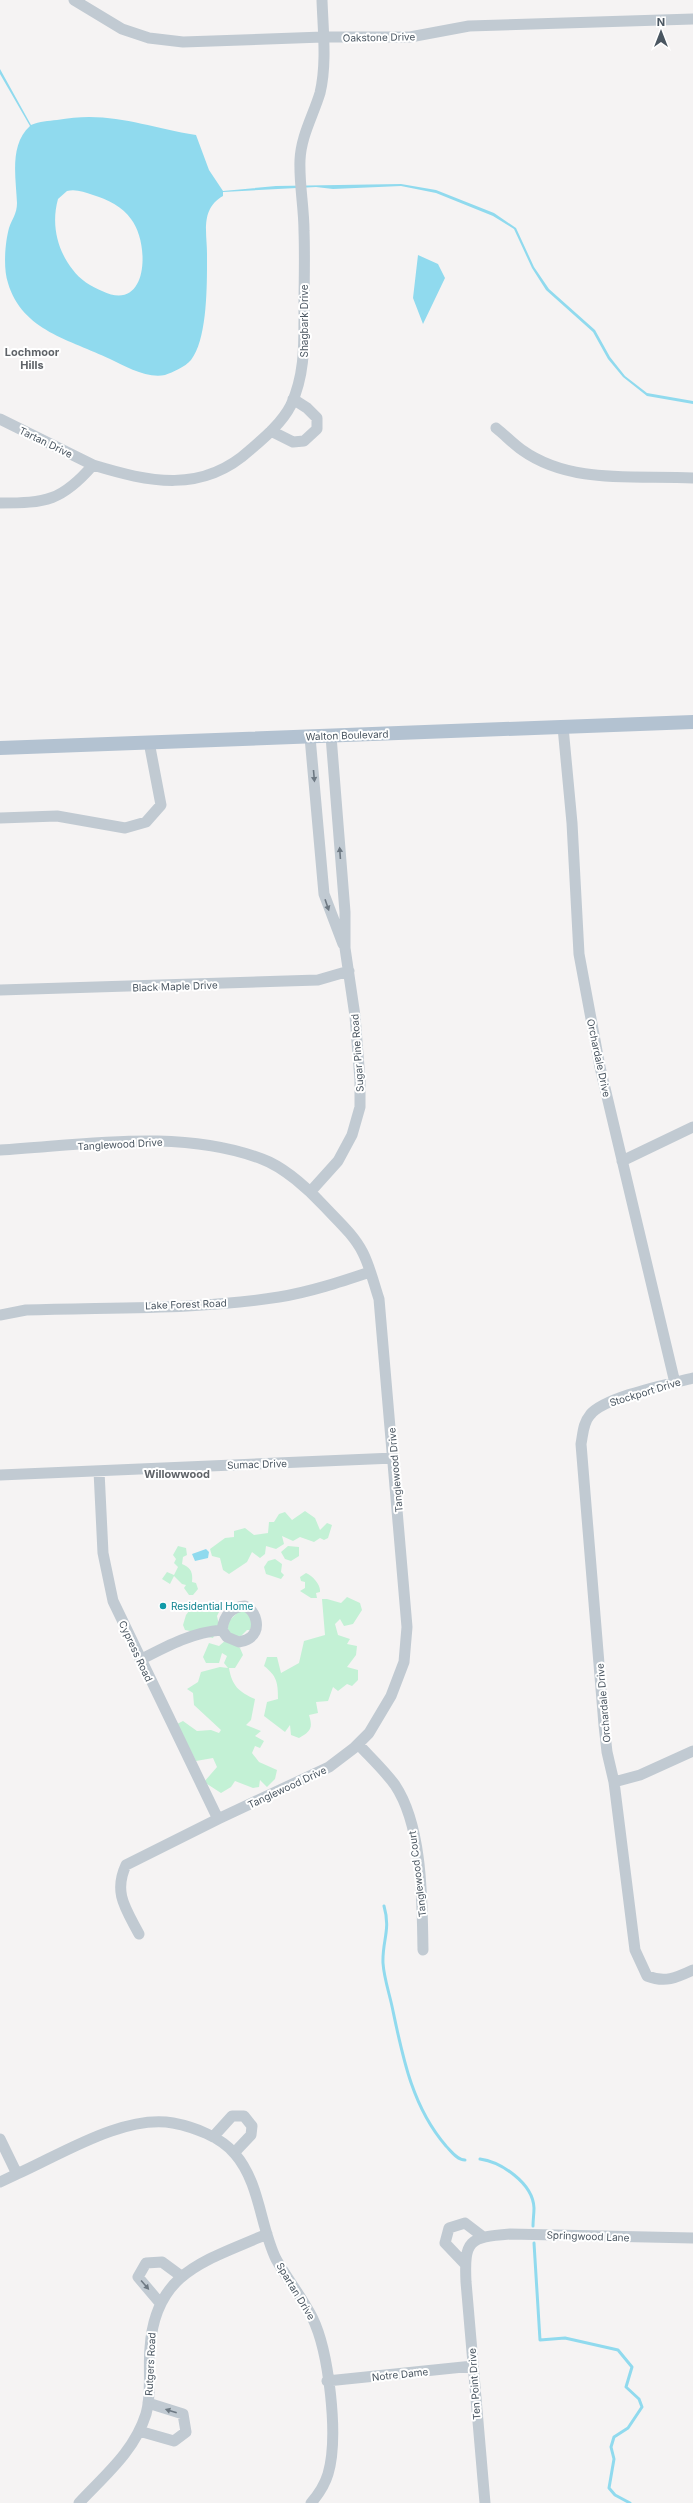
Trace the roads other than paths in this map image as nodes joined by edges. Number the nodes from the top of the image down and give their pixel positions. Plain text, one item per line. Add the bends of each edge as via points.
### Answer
1 (74, 0) edge
2 (322, 0) edge
3 (693, 19) edge
4 (323, 37) junction
5 (293, 399) junction
6 (0, 419) edge
7 (496, 428) dead end
8 (271, 431) junction
9 (93, 465) junction
10 (693, 478) edge
11 (0, 503) edge
12 (693, 722) edge
13 (563, 726) junction
14 (331, 736) junction
15 (310, 737) junction
16 (149, 742) junction
17 (0, 748) edge
18 (0, 818) edge
19 (344, 948) junction
20 (349, 971) junction
21 (0, 990) edge
22 (693, 1127) edge
23 (0, 1150) edge
24 (622, 1161) junction
25 (311, 1191) junction
26 (370, 1272) junction
27 (0, 1315) edge
28 (693, 1378) edge
29 (675, 1383) junction
30 (584, 1426) joint
31 (394, 1458) junction
32 (99, 1471) junction
33 (0, 1475) edge
34 (222, 1630) dead end
35 (140, 1660) junction
36 (358, 1744) junction
37 (693, 1751) edge
38 (614, 1782) junction
39 (218, 1819) junction
40 (139, 1934) dead end
41 (423, 1950) dead end
42 (693, 1970) edge
43 (213, 2137) junction
44 (0, 2138) edge
45 (234, 2153) junction
46 (17, 2174) junction
47 (0, 2182) edge
48 (267, 2234) junction
49 (482, 2236) junction
50 (693, 2238) edge
51 (465, 2264) junction
52 (181, 2276) junction
53 (160, 2303) junction
54 (473, 2366) junction
55 (327, 2381) junction
56 (148, 2403) junction
57 (139, 2431) junction
58 (79, 2503) edge
59 (311, 2503) edge
60 (486, 2503) edge

1 - 4 street, Oakstone Drive via 122,29 149,38 183,42
2 - 4 street, Shagbark Drive
3 - 4 street, Oakstone Drive via 469,26 410,37
4 - 5 street, Shagbark Drive via 323,75 315,109 305,129 300,160 304,231 304,360 300,382
5 - 8 street, Shagbark Drive via 290,407
5 - 8 street via 317,418 317,429 304,441 292,442
6 - 9 street, Tartan Drive
7 - 10 street via 523,451 566,469 602,477
8 - 9 street, Shagbark Drive via 243,457 224,468 190,480 137,478
9 - 11 street via 77,483 50,500
12 - 13 main road, Walton Boulevard
13 - 14 main road, Walton Boulevard
13 - 24 street, Orchardale Drive via 572,823 579,954 600,1067
14 - 15 main road, Walton Boulevard
19 -> 14 street, Sugar Pine Road via 345,912
15 - 16 main road, Walton Boulevard
15 -> 19 street, Sugar Pine Road via 324,894
16 - 17 main road, Walton Boulevard
16 - 18 street via 161,805 146,822 125,828 56,816
19 - 20 street, Sugar Pine Road
20 - 21 street, Black Maple Drive via 318,980
20 - 25 street, Sugar Pine Road via 356,1030 360,1106 352,1136 338,1161
22 - 24 street
23 - 25 street, Tanglewood Drive via 133,1141 180,1142 224,1147 264,1160
24 - 29 street, Orchardale Drive
25 - 26 street, Tanglewood Drive via 338,1220 363,1253
26 - 27 street, Lake Forest Road via 280,1297 206,1304 26,1310
26 - 31 street, Tanglewood Drive via 379,1299
28 - 29 street, Stockport Drive
29 - 30 street, Stockport Drive via 619,1398 597,1408 589,1415
30 - 38 street, Orchardale Drive via 581,1444 594,1606 607,1752
31 - 32 street, Sumac Drive
31 - 36 street, Tanglewood Drive via 407,1628 404,1662 382,1713
32 - 33 street, Sumac Drive
32 - 35 street, Cypress Road via 103,1553 112,1601
34 - 35 street via 211,1630 171,1644
35 - 39 street, Cypress Road
36 - 39 street, Tanglewood Drive via 330,1767
36 - 41 street, Tanglewood Court via 395,1785 408,1812 416,1849
37 - 38 street via 640,1775
38 - 42 street, Orchardale Drive via 635,1950 647,1976 660,1981
39 - 40 street, Tanglewood Drive via 126,1866 120,1878 122,1902
43 - 45 street, Spartan Drive
43 - 45 street via 232,2116 244,2116 252,2126 251,2135
43 - 46 street, Spartan Drive via 172,2122 130,2126 94,2138
44 - 46 street
45 - 48 street, Spartan Drive via 249,2178
46 - 47 street
48 - 52 street, Rutgers Road via 197,2265
48 - 55 street, Spartan Drive via 277,2260 313,2318 322,2343
49 - 50 street, Springwood Lane via 510,2234
49 - 51 street, Ten Point Drive via 467,2249
49 - 51 street via 465,2223 449,2228 445,2243
51 - 54 street, Ten Point Drive
52 - 53 street, Rutgers Road via 167,2290
52 -> 53 street via 162,2262 146,2263 138,2277
53 - 56 street, Rutgers Road via 153,2318
54 - 55 street, Notre Dame
54 - 60 street, Ten Point Drive
55 - 59 street, Spartan Drive via 332,2456 328,2475
56 - 57 street, Rutgers Road
57 -> 56 street, Rutgers Road via 174,2441 186,2432 183,2414
57 - 58 street, Rutgers Road via 118,2465

